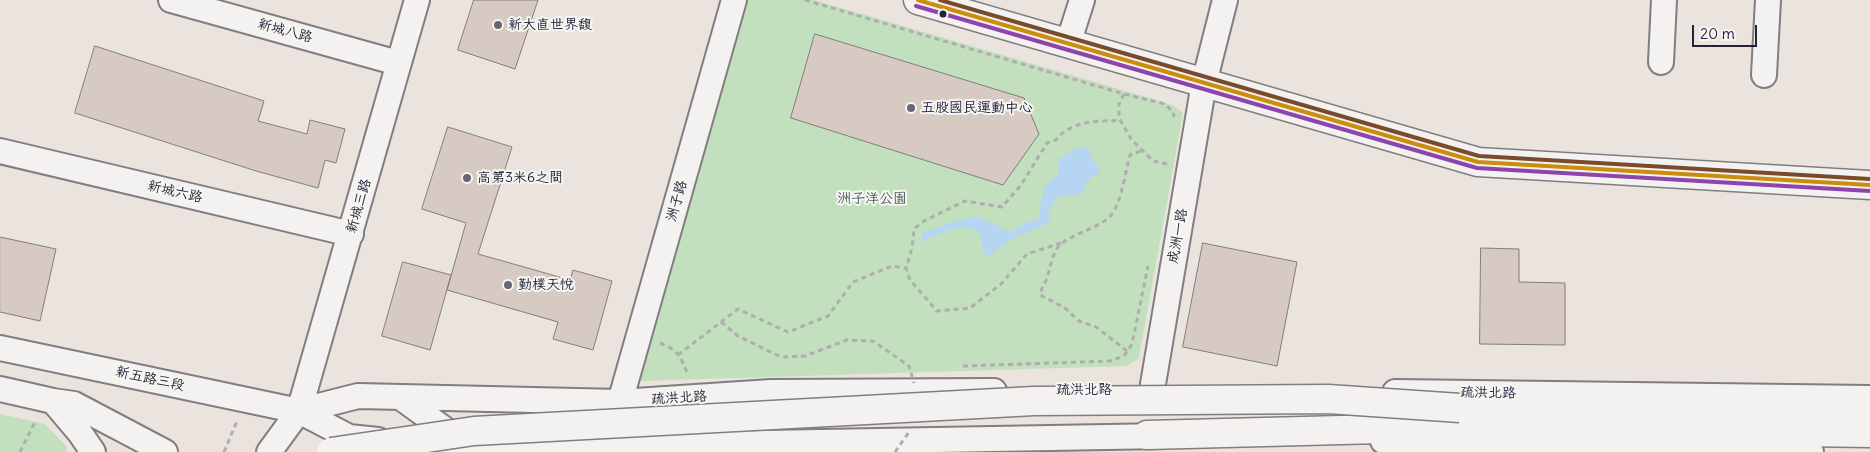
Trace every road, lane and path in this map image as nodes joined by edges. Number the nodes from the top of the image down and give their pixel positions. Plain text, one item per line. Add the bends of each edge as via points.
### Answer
1 (171, 0) edge
2 (417, 0) edge
3 (734, 0) edge
4 (805, 0) edge
5 (918, 0) edge
6 (1082, 0) edge
7 (1225, 0) edge
8 (1664, 0) edge
9 (1768, 0) edge
10 (1068, 44) junction
11 (1661, 62) dead end
12 (398, 63) junction
13 (1764, 76) dead end
14 (1204, 83) junction
15 (1124, 94) junction
16 (1174, 119) dead end
17 (1120, 121) junction
18 (0, 151) edge
19 (1141, 151) junction
20 (1166, 173) dead end
21 (1870, 186) edge
22 (351, 234) junction
23 (1061, 243) junction
24 (1149, 258) dead end
25 (906, 268) junction
26 (721, 322) junction
27 (660, 343) dead end
28 (0, 348) edge
29 (1127, 351) junction
30 (678, 354) junction
31 (961, 366) dead end
32 (904, 368) dead end
33 (914, 368) dead end
34 (698, 374) dead end
35 (679, 375) dead end
36 (688, 375) junction
37 (914, 385) dead end
38 (0, 390) edge
39 (1152, 390) junction
40 (400, 397) junction
41 (1870, 398) edge
42 (53, 401) junction
43 (620, 402) junction
44 (299, 411) junction
45 (1870, 412) edge
46 (237, 421) dead end
47 (35, 422) dead end
48 (911, 428) dead end
49 (1870, 433) edge
50 (1147, 435) junction
51 (474, 451) edge
52 (20, 452) edge
53 (93, 452) edge
54 (165, 452) edge
55 (224, 452) edge
56 (268, 452) edge
57 (330, 452) edge
58 (895, 452) edge
59 (1811, 452) edge

1 - 12 street, 新城八路
2 - 12 street, 新城三路
3 - 43 street, 洲子路
4 - 15 path
5 - 10 main road
6 - 10 street
7 - 14 street, 成洲一路
8 - 11 street
9 - 13 street
10 - 14 main road
12 - 22 street, 新城三路
14 - 21 main road via 1478,162
14 - 39 street, 成洲一路
15 - 16 path via 1165,104 1173,112
15 - 17 path via 1119,104
17 - 19 path
17 - 25 path via 1097,120 1062,132 1056,140 1047,143 1021,185 1002,207 965,201 924,221 914,229
18 - 22 street, 新城六路
19 - 20 path via 1153,161 1168,164
19 - 23 path via 1130,155 1113,212 1098,224
22 - 44 street, 新城三路
23 - 25 path via 1027,254 1001,284 970,308 937,311 910,280
23 - 29 path via 1050,263 1040,295 1065,308 1079,321 1096,327
24 - 29 path via 1132,344
25 - 26 path via 892,266 853,282 828,316 788,332 738,309
26 - 30 path
26 - 37 path, bridge via 738,336 781,357 805,356 848,340 873,341 909,366
27 - 30 path via 674,348
28 - 44 street, 新五路三段
29 - 31 path via 1124,356 1110,362
30 - 36 path
32 - 33 path
34 - 36 path
35 - 36 path
38 - 42 street
39 - 41 street, 疏洪北路
39 - 43 street, 疏洪北路 via 771,392
40 - 43 street, 疏洪北路
40 - 44 street, 疏洪北路 via 358,396
40 - 51 street
42 - 53 street
42 - 54 street via 74,404
44 - 51 street via 349,437
44 - 56 street
45 - 57 main road, bridge via 1460,408 1328,399 1034,400 474,431
46 - 55 path
47 - 52 path
48 - 58 path, bridge
49 - 50 main road via 1459,427
50 - 51 street
50 - 59 street

